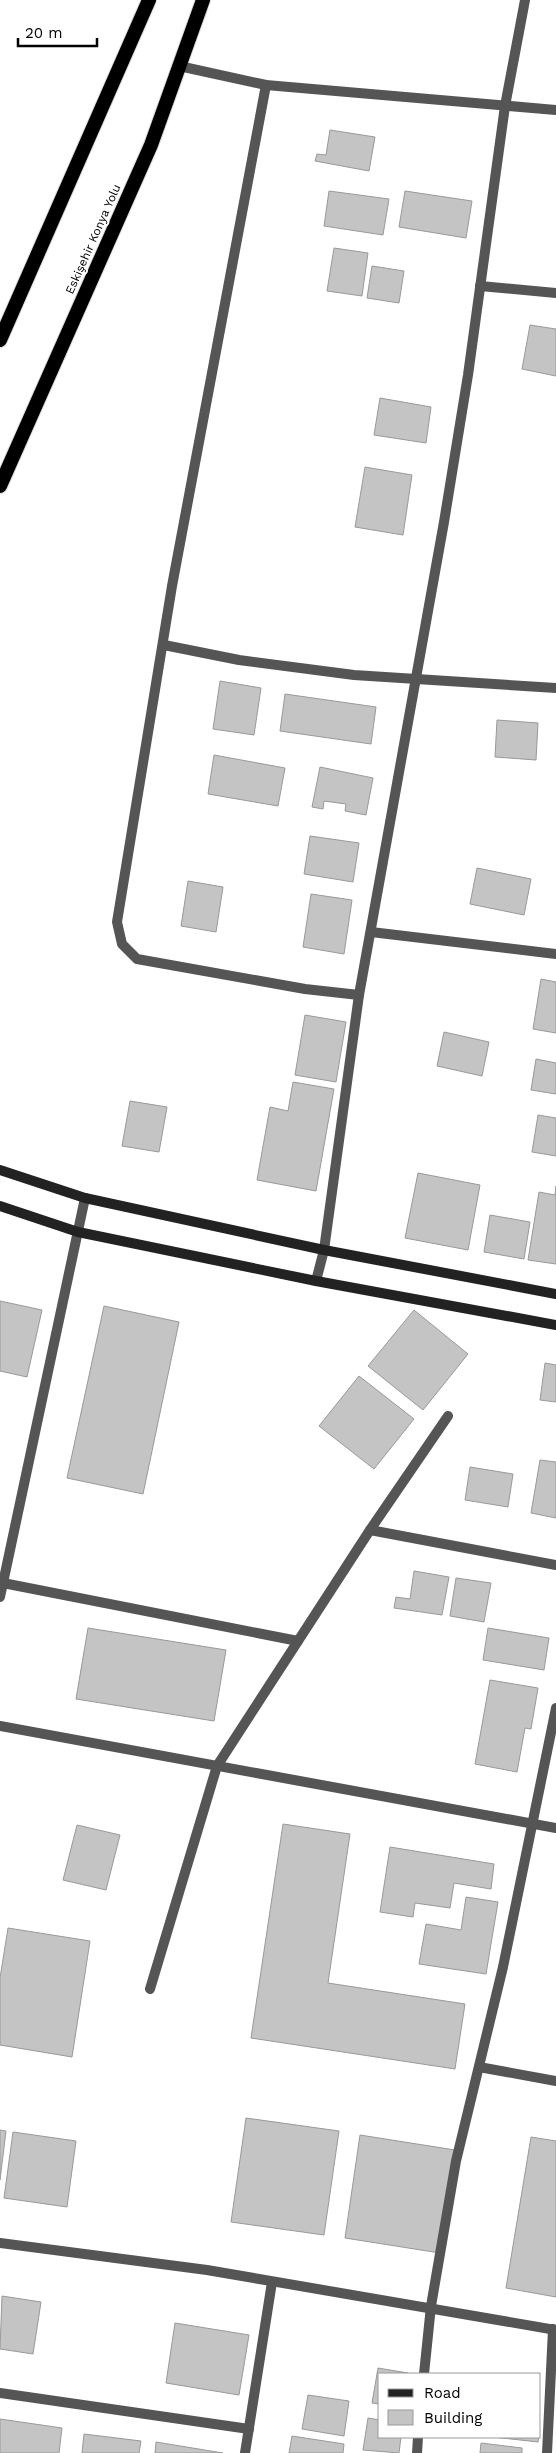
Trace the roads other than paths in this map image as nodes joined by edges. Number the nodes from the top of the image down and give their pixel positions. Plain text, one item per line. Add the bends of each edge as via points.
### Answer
1 (149, 0) edge
2 (203, 0) edge
3 (525, 0) edge
4 (180, 66) junction
5 (266, 84) junction
6 (505, 106) junction
7 (556, 110) edge
8 (480, 286) junction
9 (556, 294) edge
10 (0, 340) edge
11 (0, 486) edge
12 (164, 645) junction
13 (418, 679) junction
14 (556, 688) edge
15 (371, 932) junction
16 (556, 954) edge
17 (359, 995) junction
18 (0, 1170) edge
19 (85, 1198) junction
20 (0, 1206) edge
21 (78, 1232) junction
22 (324, 1250) junction
23 (316, 1281) junction
24 (556, 1294) edge
25 (556, 1325) edge
26 (448, 1416) dead end
27 (370, 1530) junction
28 (556, 1565) edge
29 (2, 1583) edge
30 (0, 1597) edge
31 (298, 1641) junction
32 (556, 1708) edge
33 (0, 1726) edge
34 (217, 1766) junction
35 (532, 1823) junction
36 (556, 1828) edge
37 (150, 1989) dead end
38 (479, 2067) junction
39 (556, 2081) edge
40 (0, 2242) edge
41 (272, 2282) junction
42 (431, 2306) junction
43 (555, 2329) edge
44 (424, 2373) edge
45 (0, 2393) edge
46 (249, 2429) junction
47 (418, 2438) edge
48 (245, 2453) edge
49 (417, 2453) edge
50 (547, 2453) edge

1 - 10 highway
2 - 4 highway, Eskişehir Konya Yolu
3 - 6 street
4 - 5 street
4 - 11 highway, Eskişehir Konya Yolu via 150,145
5 - 6 street
5 - 12 street via 172,586
6 - 7 street
6 - 8 street
8 - 9 street
8 - 13 street
12 - 13 street via 239,660 354,675
12 - 17 street via 117,922 122,944 137,959 305,989
13 - 14 street
13 - 15 street
15 - 16 street
15 - 17 street
17 - 22 street
18 - 19 main road
19 - 21 street
19 - 22 main road
20 - 21 main road
21 - 23 main road
21 - 29 street
22 - 23 street
22 - 24 main road
23 - 25 main road
26 - 27 street
27 - 28 street
27 - 31 street
29 - 30 street
29 - 31 street
31 - 34 street
32 - 35 street
33 - 34 street
34 - 35 street
34 - 37 street
35 - 36 street
35 - 38 street
38 - 39 street
38 - 42 street via 456,2161
40 - 41 street
41 - 42 street
41 - 46 street
42 - 43 street
42 - 44 street
43 - 50 street
45 - 46 street
46 - 48 street
47 - 49 street

